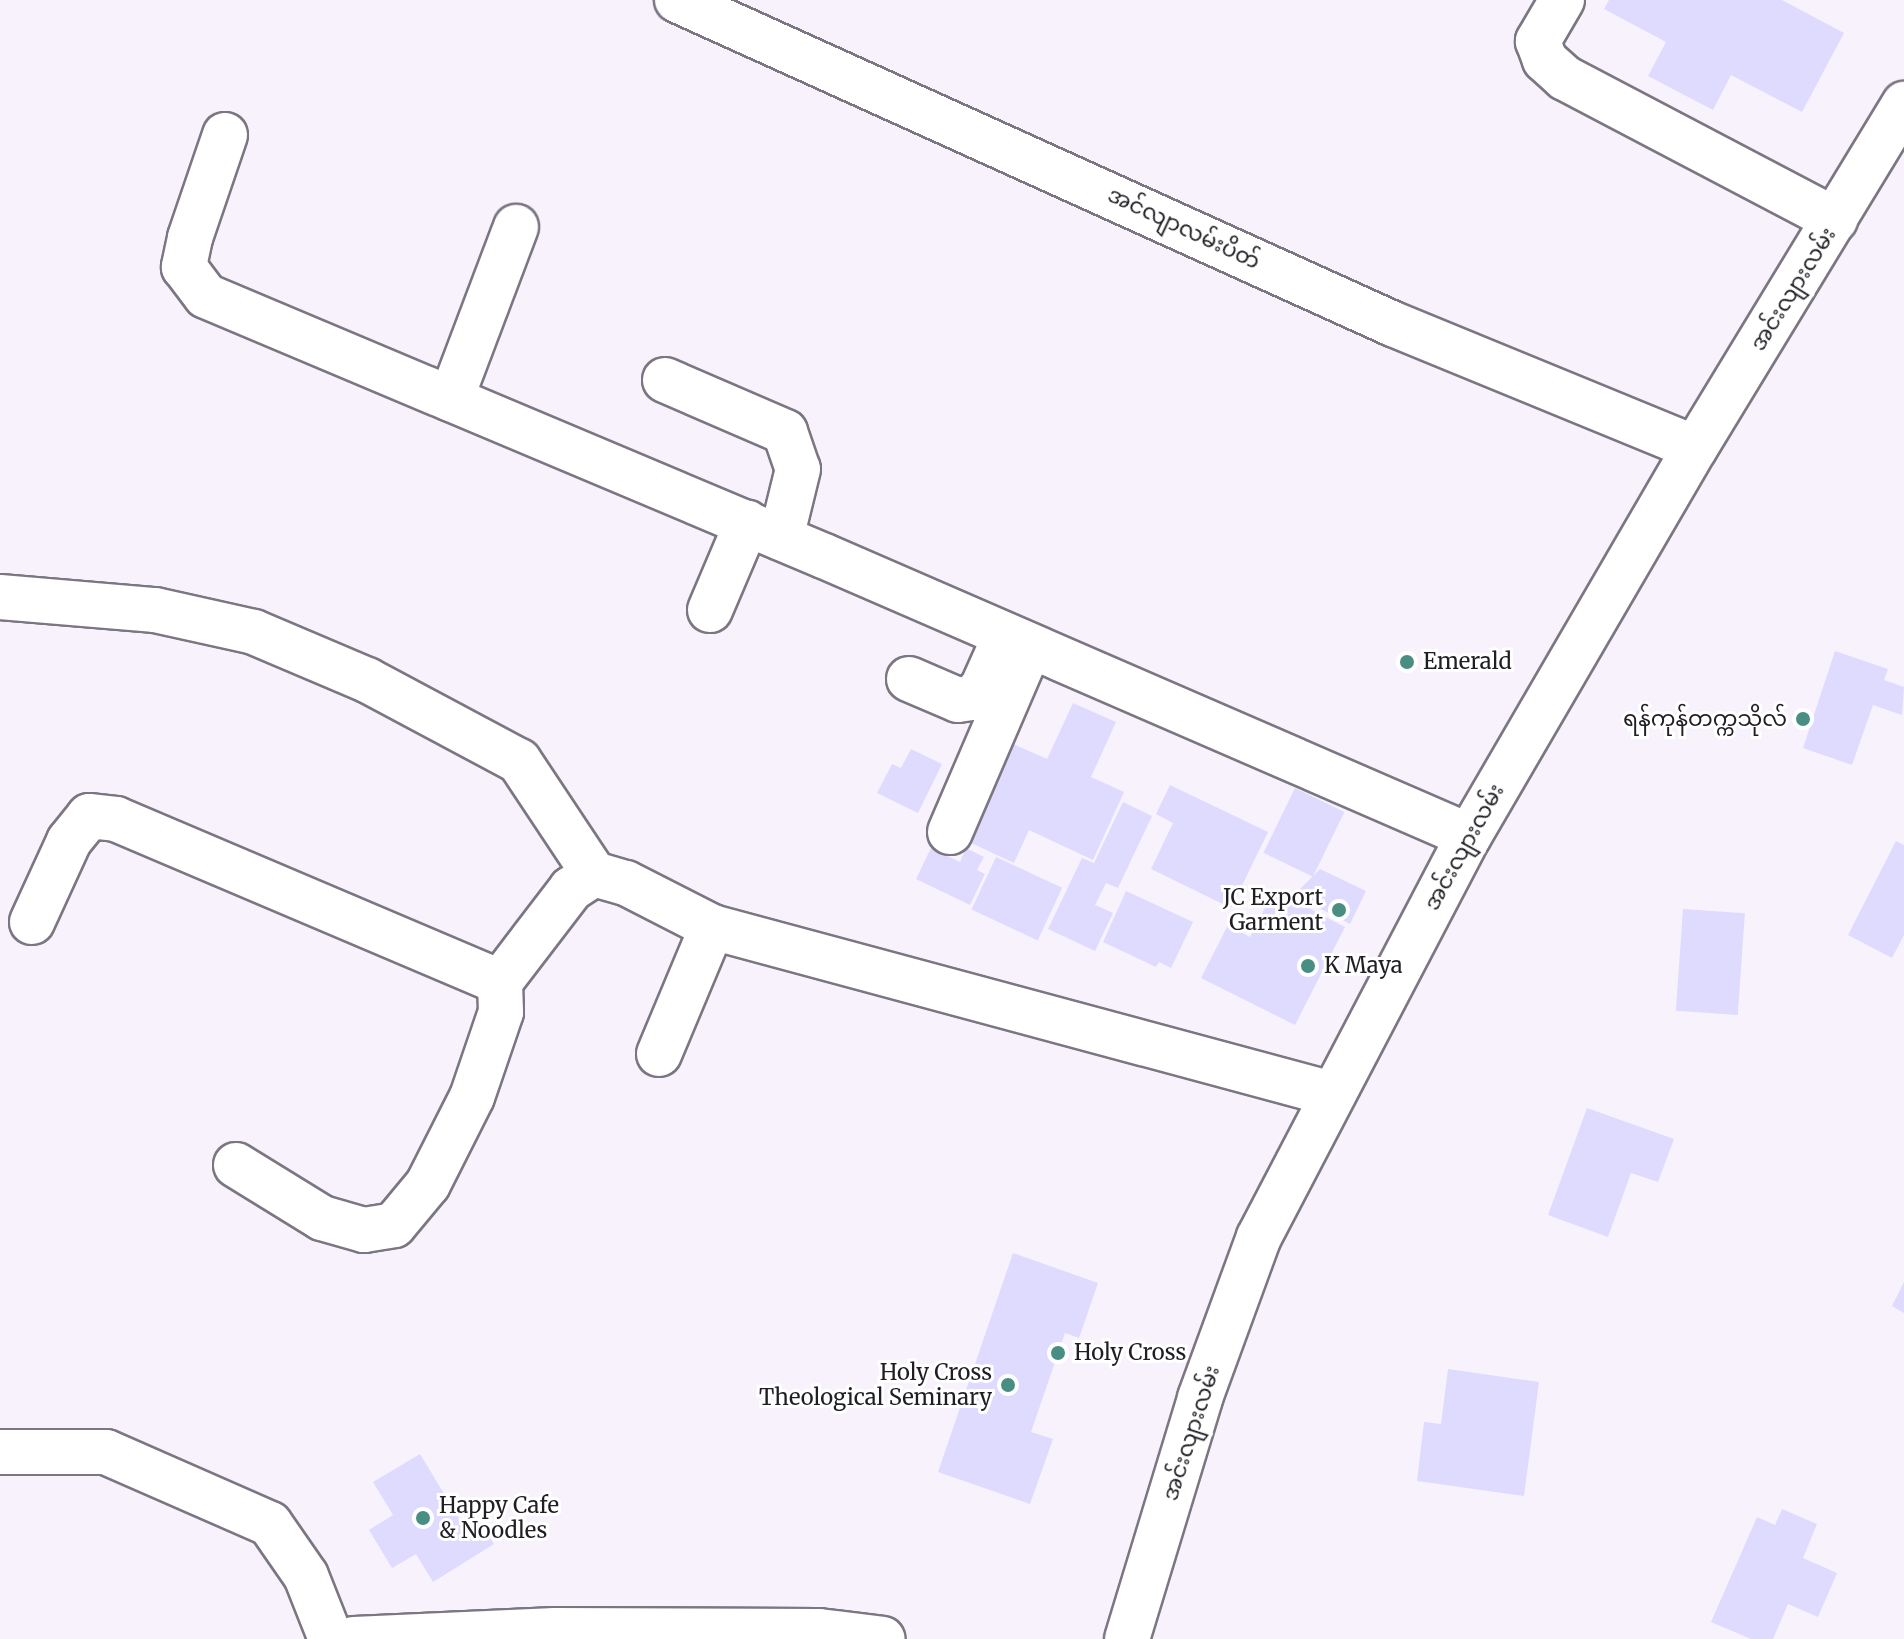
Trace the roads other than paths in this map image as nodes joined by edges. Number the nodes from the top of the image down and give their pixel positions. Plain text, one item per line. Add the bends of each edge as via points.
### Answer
1 (677, 0) edge
2 (1562, 0) edge
3 (1904, 104) edge
4 (225, 135) dead end
5 (1835, 220) junction
6 (516, 227) dead end
7 (665, 380) dead end
8 (451, 399) junction
9 (1695, 448) junction
10 (764, 530) junction
11 (0, 597) edge
12 (710, 610) dead end
13 (1018, 641) junction
14 (909, 679) dead end
15 (950, 832) dead end
16 (1469, 836) junction
17 (594, 874) junction
18 (32, 922) dead end
19 (712, 927) junction
20 (500, 982) junction
21 (659, 1054) dead end
22 (1332, 1094) junction
23 (236, 1165) dead end
24 (0, 1452) edge
25 (556, 1634) edge
26 (331, 1639) edge
27 (354, 1639) edge
28 (883, 1639) edge
29 (1127, 1639) edge

1 - 9 street, အင်လျာလမ်းပိတ် via 1393,324
2 - 5 street via 1538,41 1545,60 1565,78
3 - 5 street, အင်းလျားလမ်း
4 - 8 street via 184,267 206,296
5 - 9 street, အင်းလျားလမ်း
6 - 8 street
7 - 10 street via 785,432 798,469
8 - 10 street
9 - 16 street, အင်းလျားလမ်း
10 - 12 street
10 - 13 street
11 - 17 street via 155,610 254,632 367,680 519,761
13 - 14 street via 972,698 958,700
13 - 15 street
13 - 16 street
16 - 22 street, အင်းလျားလမ်း
17 - 19 street via 626,883
17 - 20 street via 571,889
18 - 20 street via 69,841 89,816 116,819
19 - 21 street
19 - 22 street
20 - 23 street via 501,1012 472,1097 428,1184 394,1225 364,1230 322,1218
22 - 29 street, အင်းလျားလမ်း via 1259,1237 1200,1398
24 - 26 street via 106,1452 270,1524 306,1576
25 - 27 street
25 - 28 street via 819,1631

